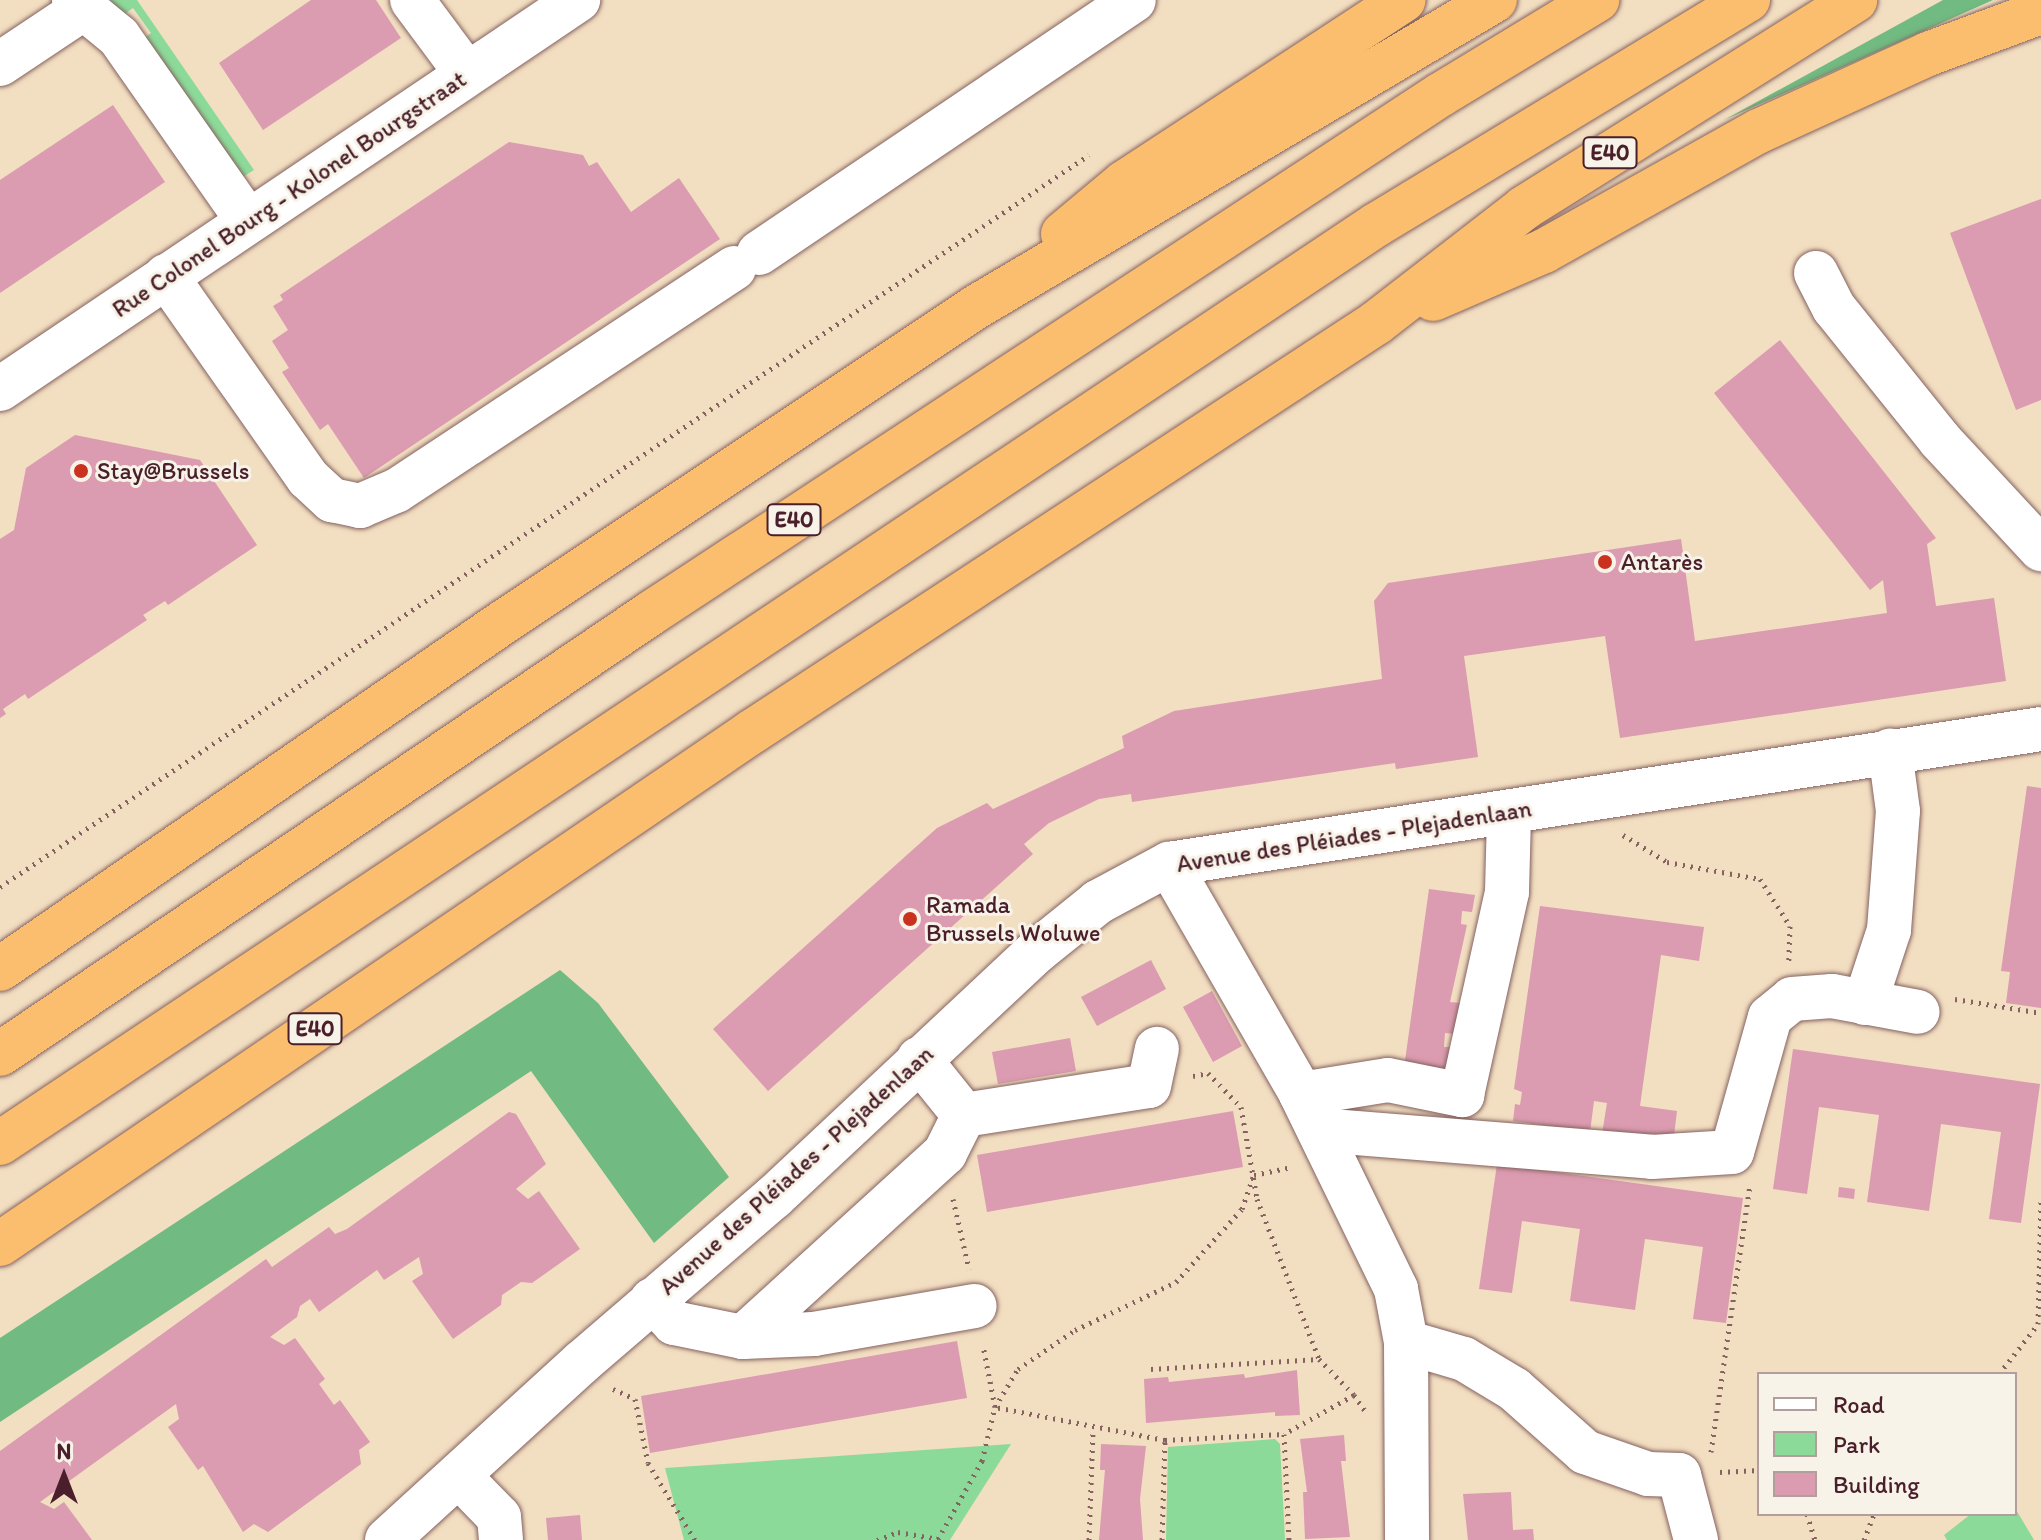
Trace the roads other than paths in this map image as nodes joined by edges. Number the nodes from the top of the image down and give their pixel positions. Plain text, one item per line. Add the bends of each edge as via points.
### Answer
1 (412, 0) edge
2 (578, 0) edge
3 (1134, 0) edge
4 (1404, 0) edge
5 (1495, 0) edge
6 (1597, 0) edge
7 (1748, 0) edge
8 (1855, 0) edge
9 (78, 5) edge
10 (2041, 12) edge
11 (0, 64) edge
12 (467, 74) junction
13 (158, 137) dead end
14 (234, 229) junction
15 (1816, 273) dead end
16 (166, 276) junction
17 (976, 307) junction
18 (1376, 323) junction
19 (0, 389) edge
20 (2041, 549) edge
21 (2041, 729) edge
22 (1890, 751) junction
23 (1509, 813) junction
24 (1169, 864) junction
25 (0, 969) edge
26 (1865, 1003) junction
27 (1918, 1012) road end
28 (0, 1054) edge
29 (919, 1059) junction
30 (1153, 1068) road end
31 (964, 1115) junction
32 (1308, 1130) junction
33 (0, 1143) edge
34 (0, 1244) edge
35 (652, 1300) junction
36 (975, 1306) road end
37 (743, 1337) junction
38 (1406, 1342) junction
39 (459, 1476) junction
40 (387, 1540) edge
41 (501, 1540) edge
42 (1407, 1540) edge
43 (1696, 1540) edge

1 - 12 street
2 - 12 street, Rue Colonel Bourg - Kolonel Bourgstraat
3 - 16 street via 396,491 360,506 332,500 308,478
4 - 17 highway via 1124,183
5 - 17 highway
6 - 28 highway, E40 via 1440,95 651,613
7 - 33 highway, E40 via 1376,225
8 - 18 highway, E40 via 1524,208
9 - 11 street
9 - 14 street via 119,37
10 - 18 highway via 1928,54 1759,131 1544,251
12 - 14 street, Rue Colonel Bourg - Kolonel Bourgstraat
13 - 14 street
14 - 16 street, Rue Colonel Bourg - Kolonel Bourgstraat
15 - 20 street via 1834,308 1940,440
16 - 19 street, Rue Colonel Bourg - Kolonel Bourgstraat
17 - 25 highway via 502,623
18 - 34 highway, E40 via 753,731
21 - 22 street, Avenue des Pléiades - Plejadenlaan
22 - 23 street, Avenue des Pléiades - Plejadenlaan
22 - 26 street via 1898,811 1889,930
23 - 24 street, Avenue des Pléiades - Plejadenlaan
23 - 32 street via 1507,892 1462,1095 1388,1080
24 - 29 street, Avenue des Pléiades - Plejadenlaan via 1098,902
24 - 32 street
26 - 27 street
26 - 32 street via 1832,996 1792,999 1770,1017 1732,1152 1652,1157
29 - 31 street
29 - 35 street, Avenue des Pléiades - Plejadenlaan via 774,1197
30 - 31 street
31 - 37 street via 945,1153
32 - 38 street via 1396,1289
35 - 37 street via 674,1323
35 - 39 street, Avenue des Pléiades - Plejadenlaan
36 - 37 street via 814,1334
38 - 42 street
38 - 43 street via 1464,1359 1514,1389 1585,1452 1648,1474 1679,1475
39 - 40 street, Avenue des Pléiades - Plejadenlaan
39 - 41 street via 499,1517

